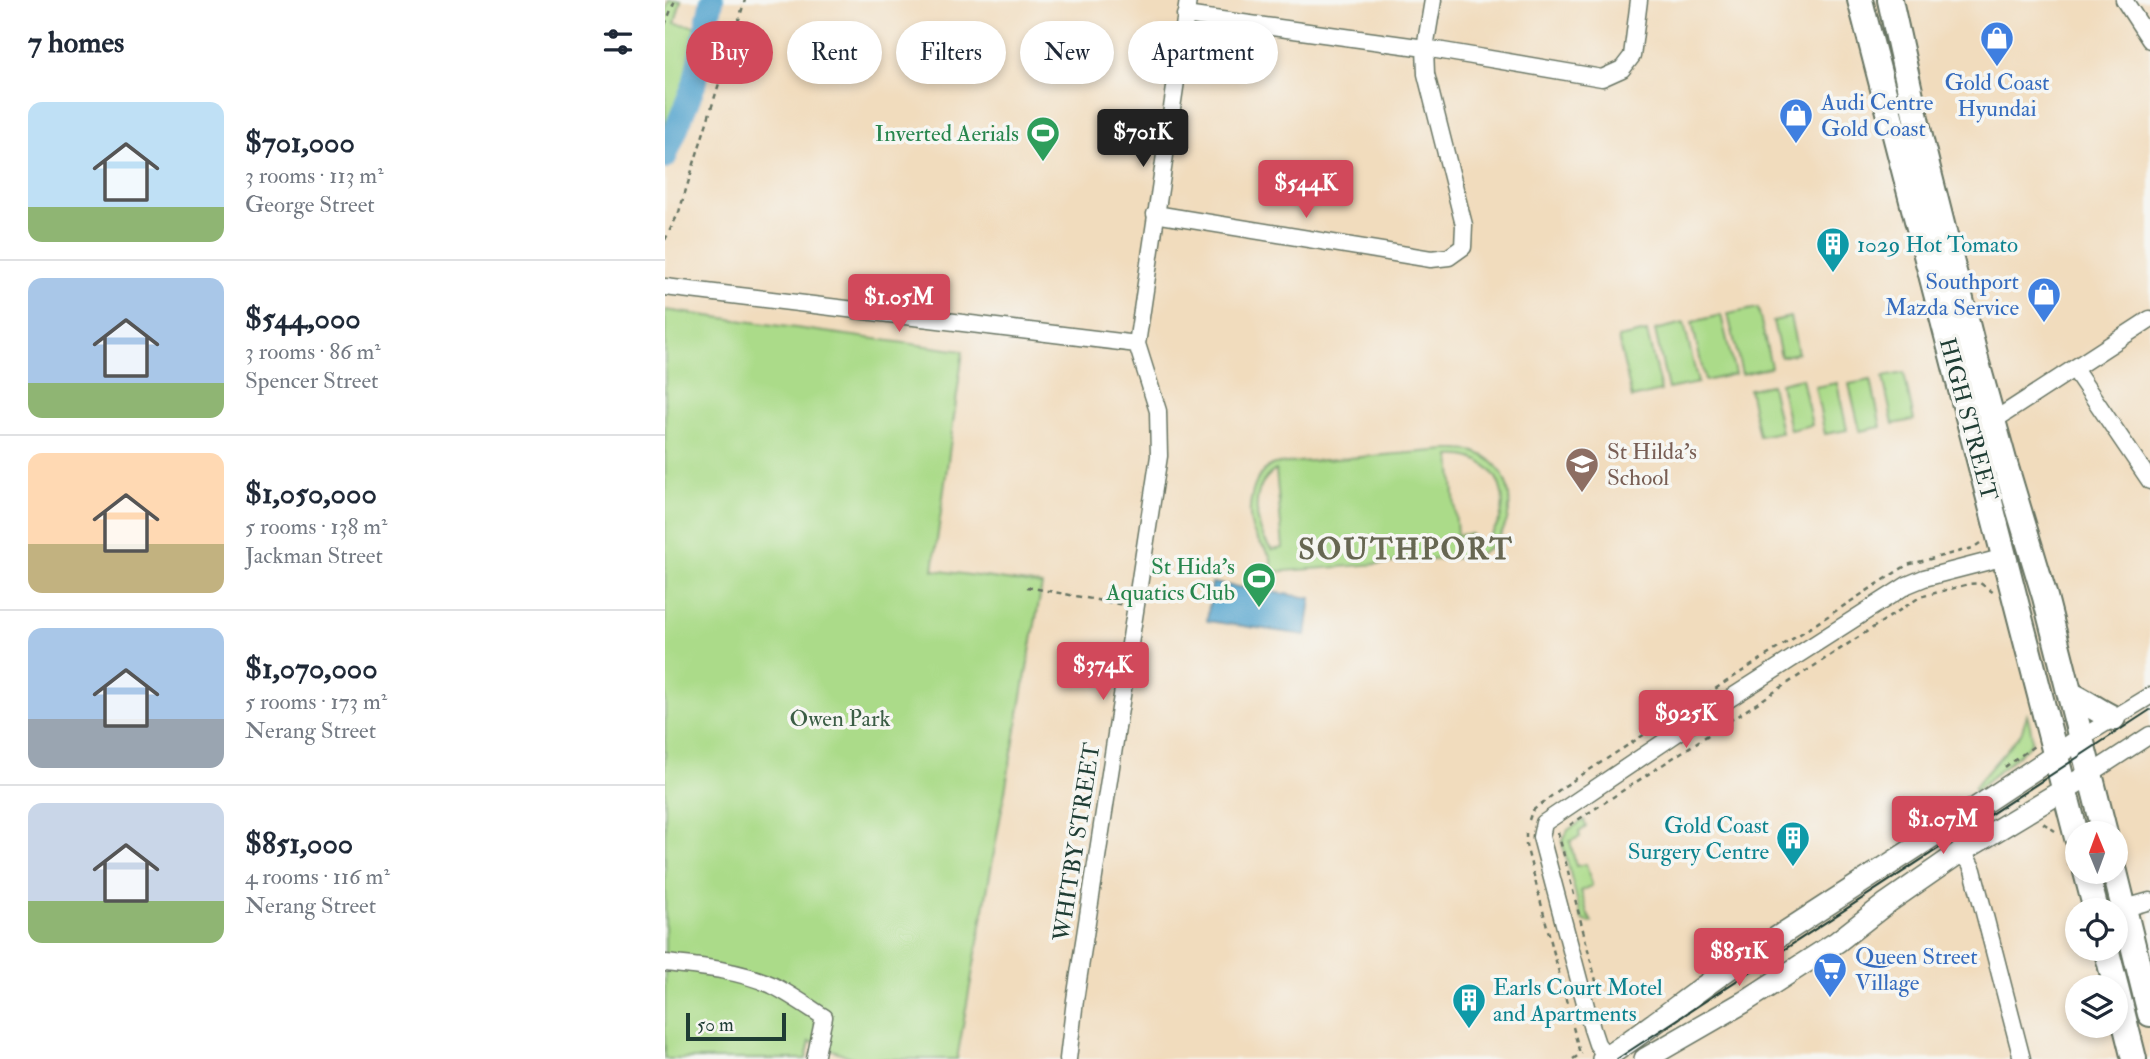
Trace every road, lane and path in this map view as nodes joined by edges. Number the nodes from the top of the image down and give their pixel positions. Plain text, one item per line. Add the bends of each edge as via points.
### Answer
1 (674, 0) edge
2 (745, 0) edge
3 (1433, 0) edge
4 (1639, 0) edge
5 (1860, 0) edge
6 (1890, 0) edge
7 (2124, 0) edge
8 (1186, 7) edge
9 (665, 25) edge
10 (2150, 40) edge
11 (1425, 48) junction
12 (1155, 215) junction
13 (665, 240) edge
14 (665, 287) edge
15 (2150, 319) edge
16 (1137, 344) junction
17 (2074, 369) junction
18 (1993, 421) junction
19 (2150, 481) edge
20 (1973, 548) dead end
21 (2005, 557) junction
22 (1980, 583) dead end
23 (1027, 587) dead end
24 (1136, 607) junction
25 (2070, 694) junction
26 (2150, 696) edge
27 (2113, 718) junction
28 (2150, 735) edge
29 (2081, 738) junction
30 (2057, 755) junction
31 (2090, 774) junction
32 (2065, 790) junction
33 (2073, 821) edge
34 (2102, 821) edge
35 (1569, 825) dead end
36 (1558, 833) dead end
37 (1959, 853) junction
38 (2150, 901) edge
39 (2128, 907) edge
40 (2128, 921) edge
41 (665, 963) edge
42 (1599, 994) dead end
43 (2150, 1014) edge
44 (2128, 1035) edge
45 (1580, 1054) dead end
46 (1605, 1058) edge
47 (815, 1059) edge
48 (1067, 1059) edge
49 (1645, 1059) edge
50 (2022, 1059) edge
51 (2134, 1059) edge

1 - 9 path
2 - 13 path via 679,212
3 - 11 street
4 - 11 street via 1632,56 1622,69 1602,78
5 - 21 main road, HIGH STREET
6 - 18 main road, HIGH STREET
7 - 10 street
8 - 11 street
8 - 12 street
11 - 12 street via 1426,74 1464,225 1463,247 1449,257 1431,259
12 - 16 street
14 - 16 street
15 - 17 street
16 - 24 street, WHITBY STREET via 1158,411 1159,456
17 - 18 street
17 - 19 street
18 - 25 main road, HIGH STREET
20 - 45 path via 1907,565 1532,811 1526,845
21 - 30 main road, HIGH STREET
21 - 46 street via 1907,585 1544,823 1541,837 1592,1029
22 - 35 path via 1920,597
23 - 24 path
24 - 48 street, WHITBY STREET
25 - 27 main road
25 - 29 main road, HIGH STREET
26 - 27 street
27 - 29 street
28 - 31 street
29 - 30 main road
29 - 31 main road, HIGH STREET
30 - 32 main road, HIGH STREET
30 - 46 main road via 1733,967
31 - 32 main road
31 - 34 main road, HIGH STREET
32 - 33 main road, HIGH STREET
32 - 37 main road
36 - 42 path
37 - 49 main road via 1837,942
37 - 50 street via 1973,870
38 - 39 street
40 - 43 main road
41 - 47 street via 746,976 774,986 824,1017
44 - 51 main road

